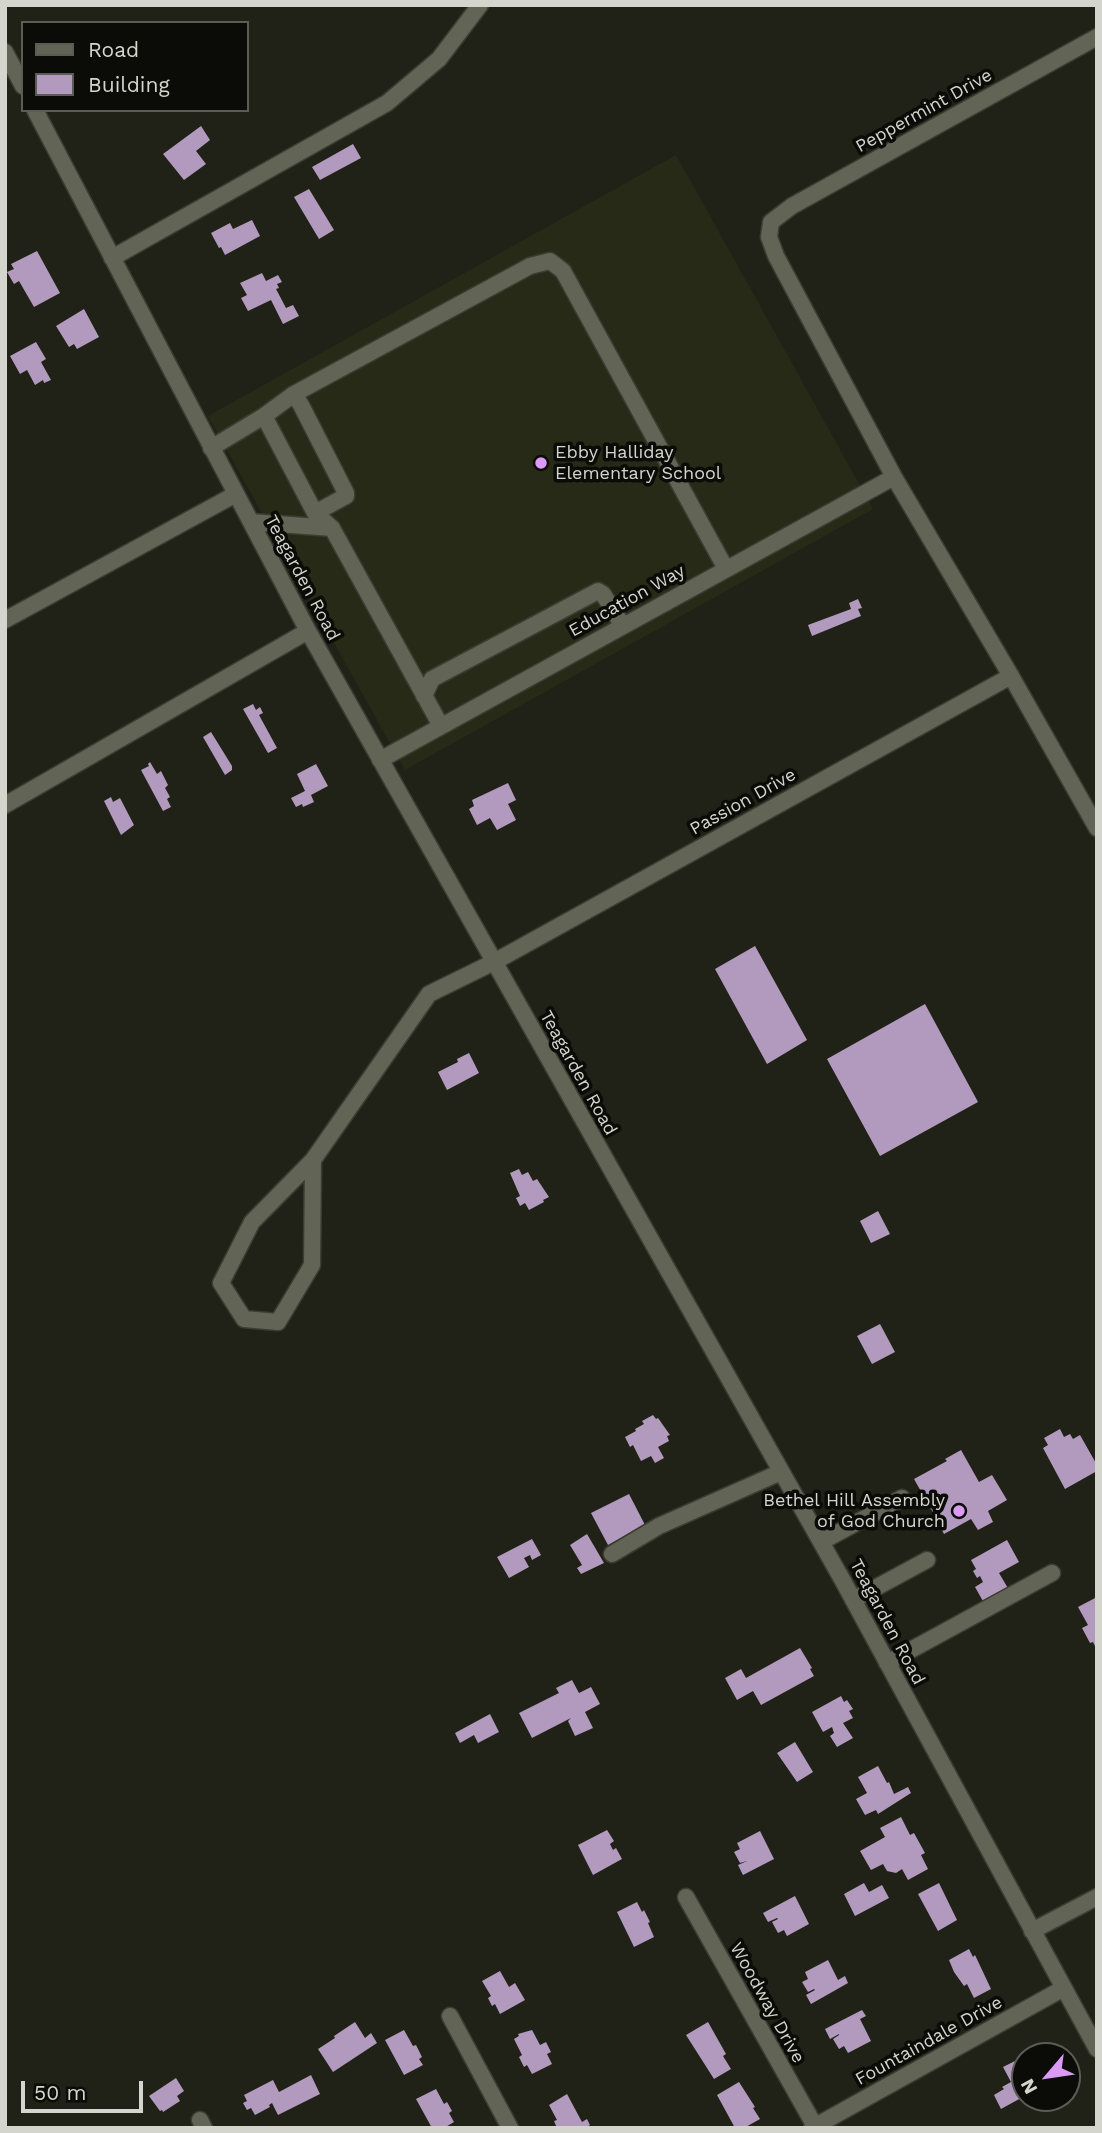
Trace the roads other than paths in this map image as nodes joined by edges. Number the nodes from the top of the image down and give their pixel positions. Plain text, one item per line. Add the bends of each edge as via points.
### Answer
1 (480, 5) edge
2 (1097, 37) edge
3 (5, 52) edge
4 (21, 82) edge
5 (36, 112) edge
6 (112, 258) junction
7 (294, 394) junction
8 (264, 416) junction
9 (212, 448) junction
10 (894, 477) junction
11 (236, 494) junction
12 (315, 513) junction
13 (251, 522) junction
14 (332, 528) junction
15 (726, 569) junction
16 (5, 620) edge
17 (622, 626) junction
18 (308, 631) junction
19 (1011, 676) junction
20 (424, 696) junction
21 (441, 726) junction
22 (380, 760) junction
23 (5, 805) edge
24 (1097, 828) edge
25 (494, 962) junction
26 (313, 1160) junction
27 (781, 1472) junction
28 (902, 1498) dead end
29 (821, 1542) junction
30 (612, 1554) dead end
31 (927, 1560) dead end
32 (1052, 1573) dead end
33 (853, 1600) junction
34 (887, 1663) junction
35 (685, 1897) dead end
36 (1097, 1897) edge
37 (1032, 1931) junction
38 (1064, 1988) junction
39 (450, 2016) dead end
40 (1097, 2049) edge
41 (814, 2127) edge
42 (510, 2128) edge

1 - 6 street via 439,59 387,103
2 - 10 street, Peppermint Drive via 792,206 771,222 769,237 776,256
3 - 4 street
5 - 6 street, Teagarden Road
6 - 9 street, Teagarden Road
7 - 8 street
7 - 12 street via 346,493
7 - 15 street via 530,266 550,261 563,271
8 - 9 street
8 - 12 street
9 - 11 street, Teagarden Road
10 - 15 street, Education Way
10 - 19 street
11 - 13 street, Teagarden Road
11 - 16 street
12 - 14 street
13 - 14 street
13 - 18 street, Teagarden Road
14 - 20 street
15 - 17 street, Education Way
17 - 20 street via 598,591 432,679
17 - 21 street, Education Way
18 - 22 street, Teagarden Road
18 - 23 street
19 - 24 street
19 - 25 street, Passion Drive
20 - 21 street
21 - 22 street, Education Way
22 - 25 street, Teagarden Road
25 - 26 street, Passion Drive via 429,994
25 - 27 street, Teagarden Road
26 - 26 street, Passion Drive via 252,1222 221,1283 244,1319 278,1322 312,1265
27 - 29 street, Teagarden Road
27 - 30 street via 659,1526
28 - 29 street
29 - 33 street, Teagarden Road
31 - 33 street
32 - 34 street
33 - 34 street, Teagarden Road
34 - 37 street, Teagarden Road
35 - 41 street, Woodway Drive
36 - 37 street
37 - 38 street, Teagarden Road
38 - 40 street, Teagarden Road
38 - 41 street, Fountaindale Drive
39 - 42 street

